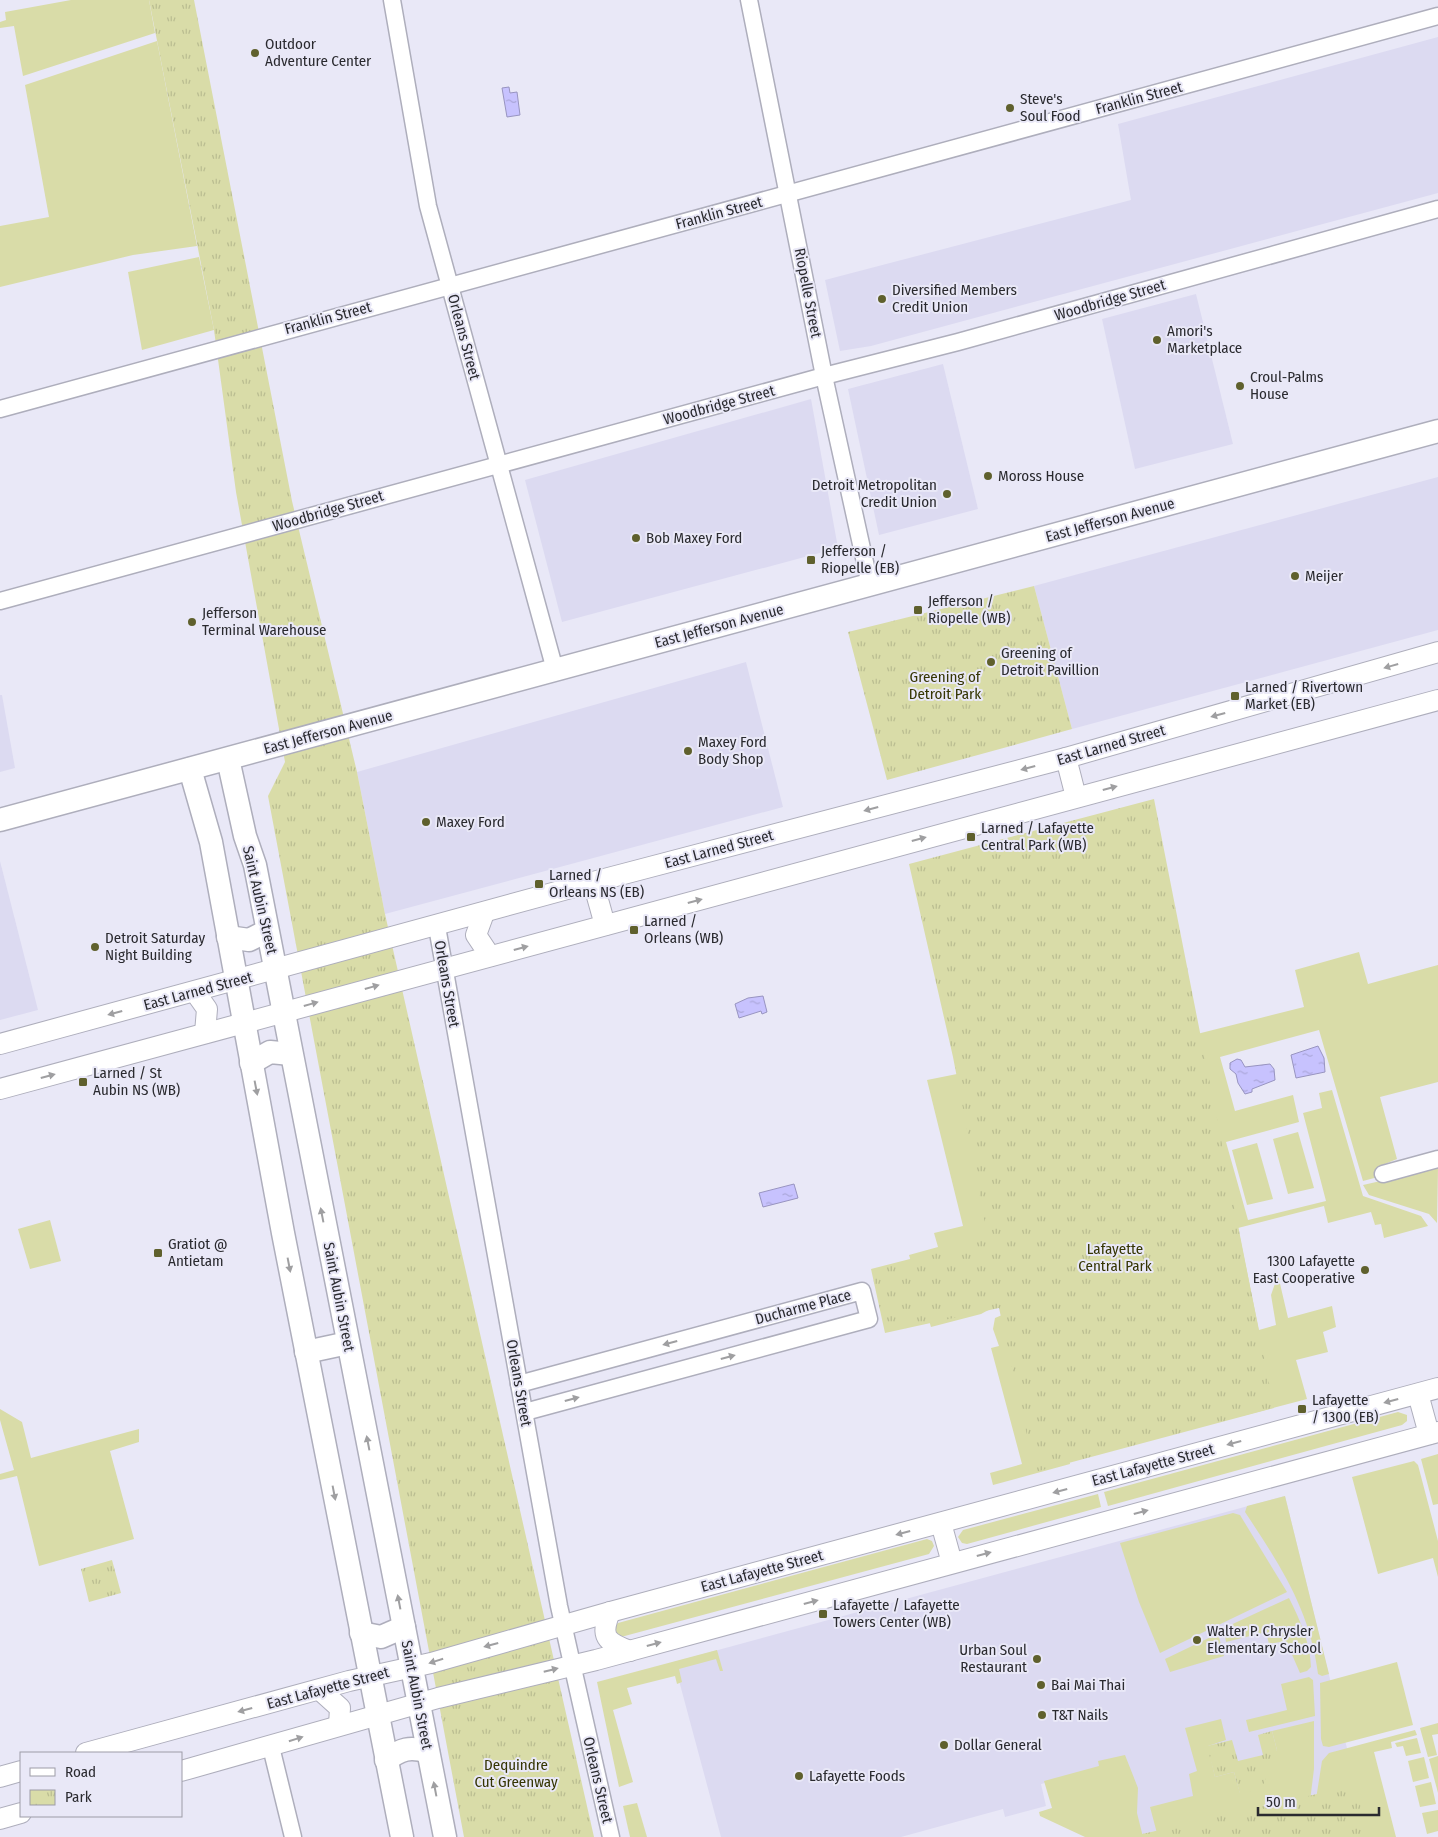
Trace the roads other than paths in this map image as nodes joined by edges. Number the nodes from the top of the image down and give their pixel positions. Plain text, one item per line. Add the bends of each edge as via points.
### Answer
1 (392, 0) edge
2 (749, 0) edge
3 (1438, 16) edge
4 (788, 194) junction
5 (1438, 209) edge
6 (450, 286) junction
7 (824, 376) junction
8 (0, 409) edge
9 (1438, 431) edge
10 (499, 464) junction
11 (870, 585) junction
12 (0, 600) edge
13 (1438, 652) edge
14 (555, 670) junction
15 (1438, 700) edge
16 (1066, 758) junction
17 (228, 759) junction
18 (190, 769) junction
19 (1076, 797) junction
20 (0, 820) edge
21 (242, 820) junction
22 (207, 830) junction
23 (594, 882) junction
24 (484, 913) junction
25 (605, 925) junction
26 (437, 927) junction
27 (267, 931) junction
28 (228, 936) junction
29 (490, 956) junction
30 (443, 969) junction
31 (275, 970) junction
32 (237, 981) junction
33 (196, 992) junction
34 (283, 1012) junction
35 (244, 1022) junction
36 (205, 1033) junction
37 (0, 1044) edge
38 (291, 1054) junction
39 (251, 1063) junction
40 (0, 1087) edge
41 (1438, 1159) edge
42 (1383, 1174) dead end
43 (698, 1335) junction
44 (348, 1343) junction
45 (306, 1352) junction
46 (705, 1363) junction
47 (519, 1384) junction
48 (1438, 1388) edge
49 (1418, 1394) junction
50 (524, 1412) junction
51 (1434, 1433) edge
52 (941, 1523) junction
53 (952, 1563) junction
54 (610, 1612) junction
55 (404, 1627) junction
56 (563, 1627) junction
57 (362, 1633) junction
58 (630, 1651) junction
59 (572, 1665) junction
60 (411, 1667) junction
61 (369, 1677) junction
62 (320, 1690) junction
63 (418, 1703) junction
64 (377, 1715) junction
65 (339, 1725) junction
66 (135, 1747) edge
67 (271, 1747) junction
68 (94, 1752) edge
69 (428, 1752) junction
70 (386, 1760) junction
71 (20, 1771) edge
72 (182, 1771) edge
73 (0, 1777) edge
74 (20, 1813) edge
75 (0, 1819) edge
76 (293, 1837) edge
77 (402, 1837) edge
78 (445, 1837) edge
79 (611, 1837) edge

1 - 6 street, Orleans Street via 428,206
2 - 4 street, Riopelle Street
3 - 4 street, Franklin Street
4 - 6 street, Franklin Street
4 - 7 street, Riopelle Street
5 - 7 street, Woodbridge Street via 968,340
6 - 8 street, Franklin Street
6 - 10 street, Orleans Street
7 - 10 street, Woodbridge Street
7 - 11 street, Riopelle Street
9 - 11 main road, East Jefferson Avenue
10 - 12 street, Woodbridge Street
10 - 14 street, Orleans Street
11 - 14 main road, East Jefferson Avenue
13 -> 16 street, East Larned Street
14 - 17 main road, East Jefferson Avenue
19 -> 15 street
16 - 19 street
16 -> 23 street, East Larned Street
17 - 18 main road, East Jefferson Avenue
17 - 21 main road, Saint Aubin Street
18 - 20 main road, East Jefferson Avenue
18 - 22 main road
25 -> 19 street
21 - 22 main road via 223,819
21 - 27 main road, Saint Aubin Street via 255,866
22 - 28 main road
23 - 24 street, East Larned Street
23 - 25 street
24 - 26 street, East Larned Street
24 - 29 street via 476,935
29 -> 25 street
26 - 30 street, Orleans Street
26 - 31 street, East Larned Street
27 - 28 main road via 249,940
27 - 31 main road, Saint Aubin Street
28 - 32 main road
29 - 30 street
34 -> 30 street
30 - 47 street, Orleans Street
31 - 32 street, East Larned Street
31 - 34 main road, Saint Aubin Street
32 - 33 street, East Larned Street
32 - 35 main road
33 - 36 street via 207,1009
33 -> 37 street, East Larned Street
34 - 35 street
34 - 38 main road, Saint Aubin Street
35 - 36 street
35 - 39 main road
40 -> 36 street
38 - 39 main road via 270,1052
44 -> 38 main road, Saint Aubin Street
39 -> 45 main road
41 - 42 street
43 - 46 street
46 -> 43 street, Ducharme Place via 869,1319 862,1292
43 -> 47 street, Ducharme Place
44 - 45 main road
55 -> 44 main road, Saint Aubin Street
45 -> 57 main road
50 -> 46 street, Ducharme Place
47 - 50 street, Orleans Street
48 - 49 street, East Lafayette Street
49 - 51 street
49 -> 52 street, East Lafayette Street
50 - 56 street, Orleans Street
53 -> 51 street
52 - 53 street
52 -> 54 street, East Lafayette Street
58 -> 53 street
54 - 56 street, East Lafayette Street
54 - 58 street via 605,1624 608,1640
55 - 57 main road via 382,1637
55 - 60 main road, Saint Aubin Street
56 - 59 street, Orleans Street
56 -> 60 street, East Lafayette Street
57 - 61 main road
58 - 59 street
63 -> 59 street
59 - 79 street, Orleans Street
60 - 61 street, East Lafayette Street
60 - 63 main road, Saint Aubin Street
61 - 62 street, East Lafayette Street
61 - 64 main road
62 - 65 street via 340,1708
62 -> 66 street, East Lafayette Street
63 - 64 street
63 - 69 main road, Saint Aubin Street
64 - 65 street
64 - 70 main road
67 -> 65 street
66 - 68 street, East Lafayette Street
67 - 72 street
67 - 76 street
69 - 70 main road via 406,1748
78 -> 69 main road, Saint Aubin Street
70 - 77 main road
71 - 73 street
74 - 75 street

